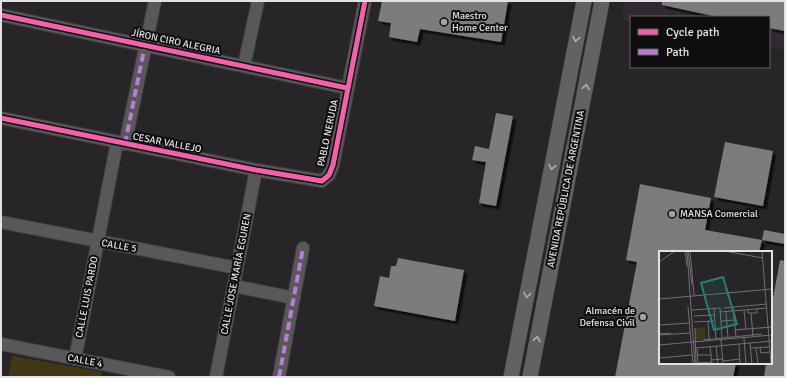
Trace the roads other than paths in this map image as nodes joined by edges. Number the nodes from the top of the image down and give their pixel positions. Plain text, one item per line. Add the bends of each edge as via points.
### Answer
1 (155, 1) edge
2 (258, 1) edge
3 (365, 1) edge
4 (584, 1) edge
5 (602, 1) edge
6 (1, 15) edge
7 (145, 45) junction
8 (244, 66) junction
9 (347, 88) junction
10 (1, 118) edge
11 (121, 143) junction
12 (256, 170) junction
13 (328, 175) joint
14 (1, 222) edge
15 (98, 242) junction
16 (303, 248) dead end
17 (237, 268) junction
18 (234, 286) junction
19 (294, 298) junction
20 (2, 348) edge
21 (75, 359) junction
22 (169, 377) edge
23 (216, 377) edge
24 (279, 377) edge
25 (511, 377) edge
26 (530, 377) edge

1 - 7 street, CALLE LUIS PARDO
2 - 8 street
3 - 9 street, PABLO NERUDA
4 -> 25 main road, AVENIDA REPÚBLICA DE ARGENTINA
26 -> 5 main road, AVENIDA REPÚBLICA DE ARGENTINA
6 - 7 street, JÍRON CIRO ALEGRIA
7 - 8 street, JÍRON CIRO ALEGRIA
7 - 11 street, CALLE LUIS PARDO
8 - 9 street, JÍRON CIRO ALEGRIA
9 - 13 street, PABLO NERUDA via 333,165
10 - 11 street, CESAR VALLEJO
11 - 12 street, CESAR VALLEJO
11 - 15 street, CALLE LUIS PARDO
12 - 13 street, CESAR VALLEJO via 322,181
12 - 17 street, CALLE JOSE MARÍA EGUREN
14 - 15 street, CALLE 5
15 - 17 street, CALLE 5
15 - 21 street, CALLE LUIS PARDO
16 - 19 street
17 - 18 street, CALLE JOSE MARÍA EGUREN
18 - 19 street
18 - 23 street, CALLE JOSE MARÍA EGUREN
19 - 24 street
20 - 21 street, CALLE 4
21 - 22 street, CALLE 4

